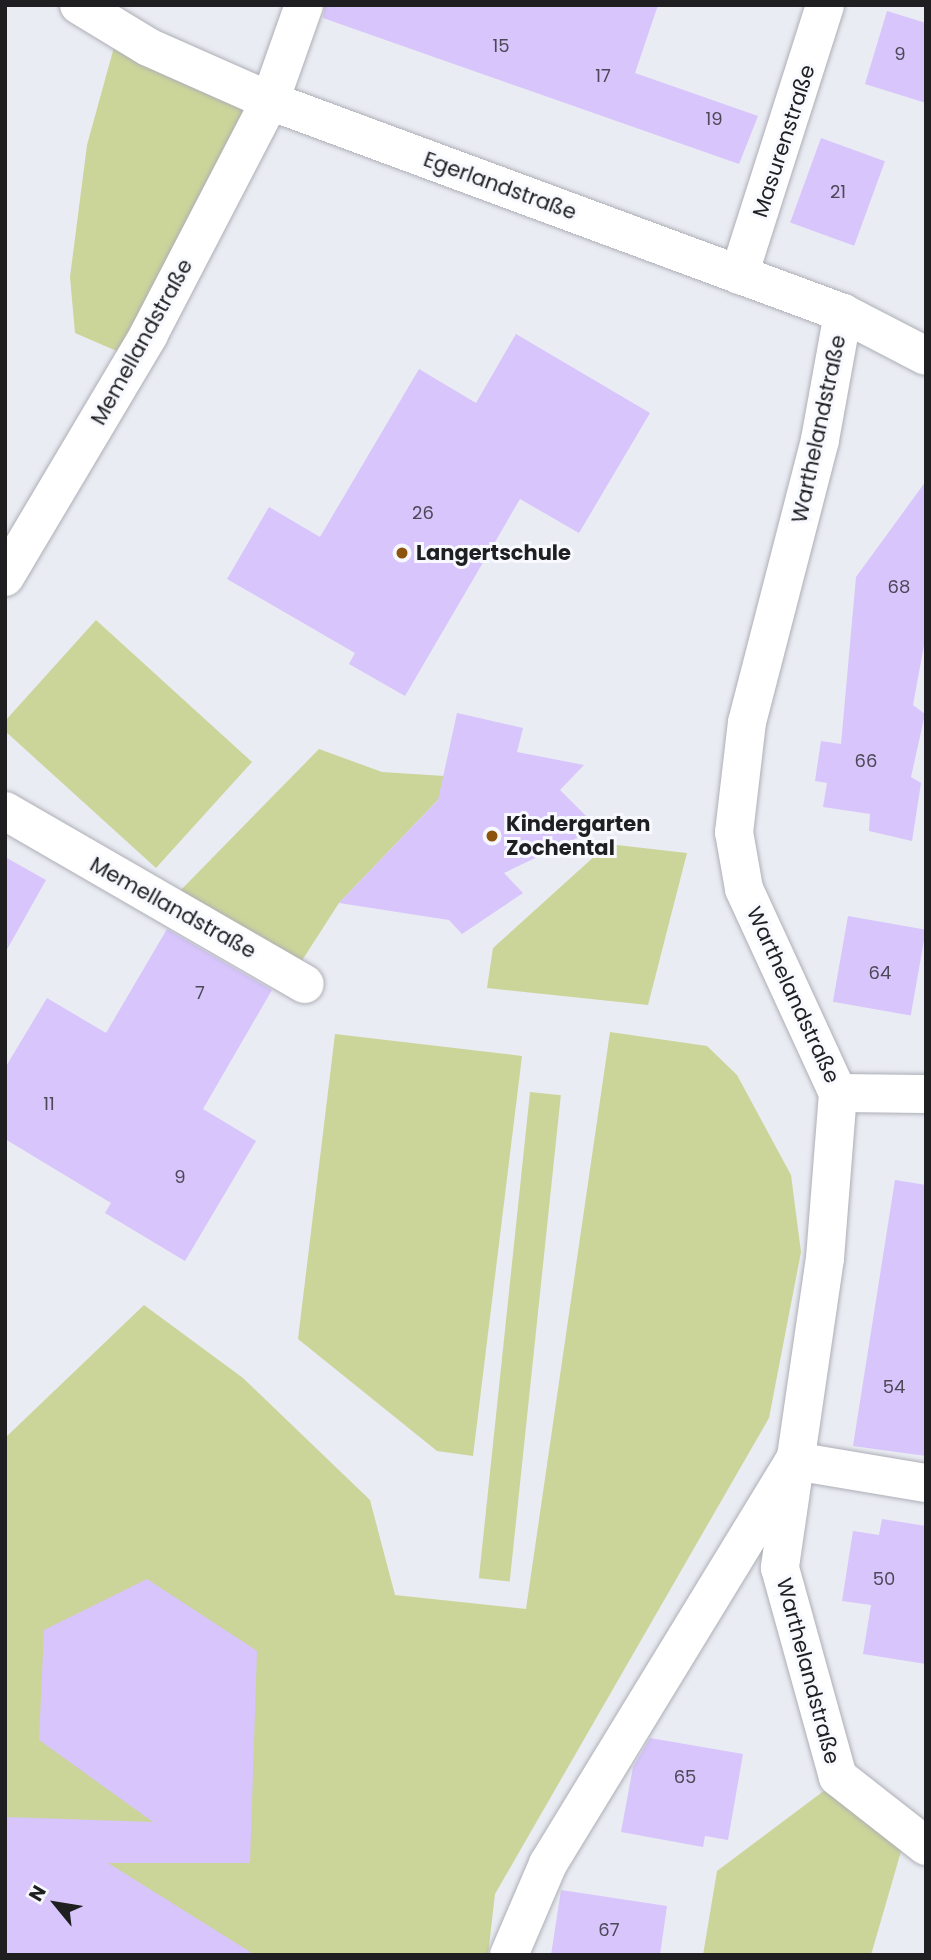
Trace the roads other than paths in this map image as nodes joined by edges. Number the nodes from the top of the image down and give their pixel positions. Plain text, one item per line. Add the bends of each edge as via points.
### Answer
1 (79, 5) edge
2 (304, 5) edge
3 (825, 5) edge
4 (270, 100) junction
5 (739, 275) junction
6 (843, 313) junction
7 (926, 356) edge
8 (5, 578) edge
9 (5, 811) edge
10 (304, 984) dead end
11 (838, 1093) junction
12 (926, 1094) edge
13 (794, 1461) junction
14 (926, 1483) edge
15 (926, 1846) edge
16 (509, 1955) edge

1 - 4 street, Egerlandstraße via 148,47
2 - 4 street, Memellandstraße
3 - 5 street, Masurenstraße
4 - 5 street, Egerlandstraße
4 - 8 street, Memellandstraße via 135,359
5 - 6 street, Egerlandstraße
6 - 7 street, Egerlandstraße
6 - 11 street, Warthelandstraße via 820,440 747,722 734,832 744,889
9 - 10 street, Memellandstraße
11 - 12 street
11 - 13 street, Warthelandstraße via 825,1258
13 - 14 street
13 - 15 street, Warthelandstraße via 780,1568 838,1777
13 - 16 street via 548,1864

